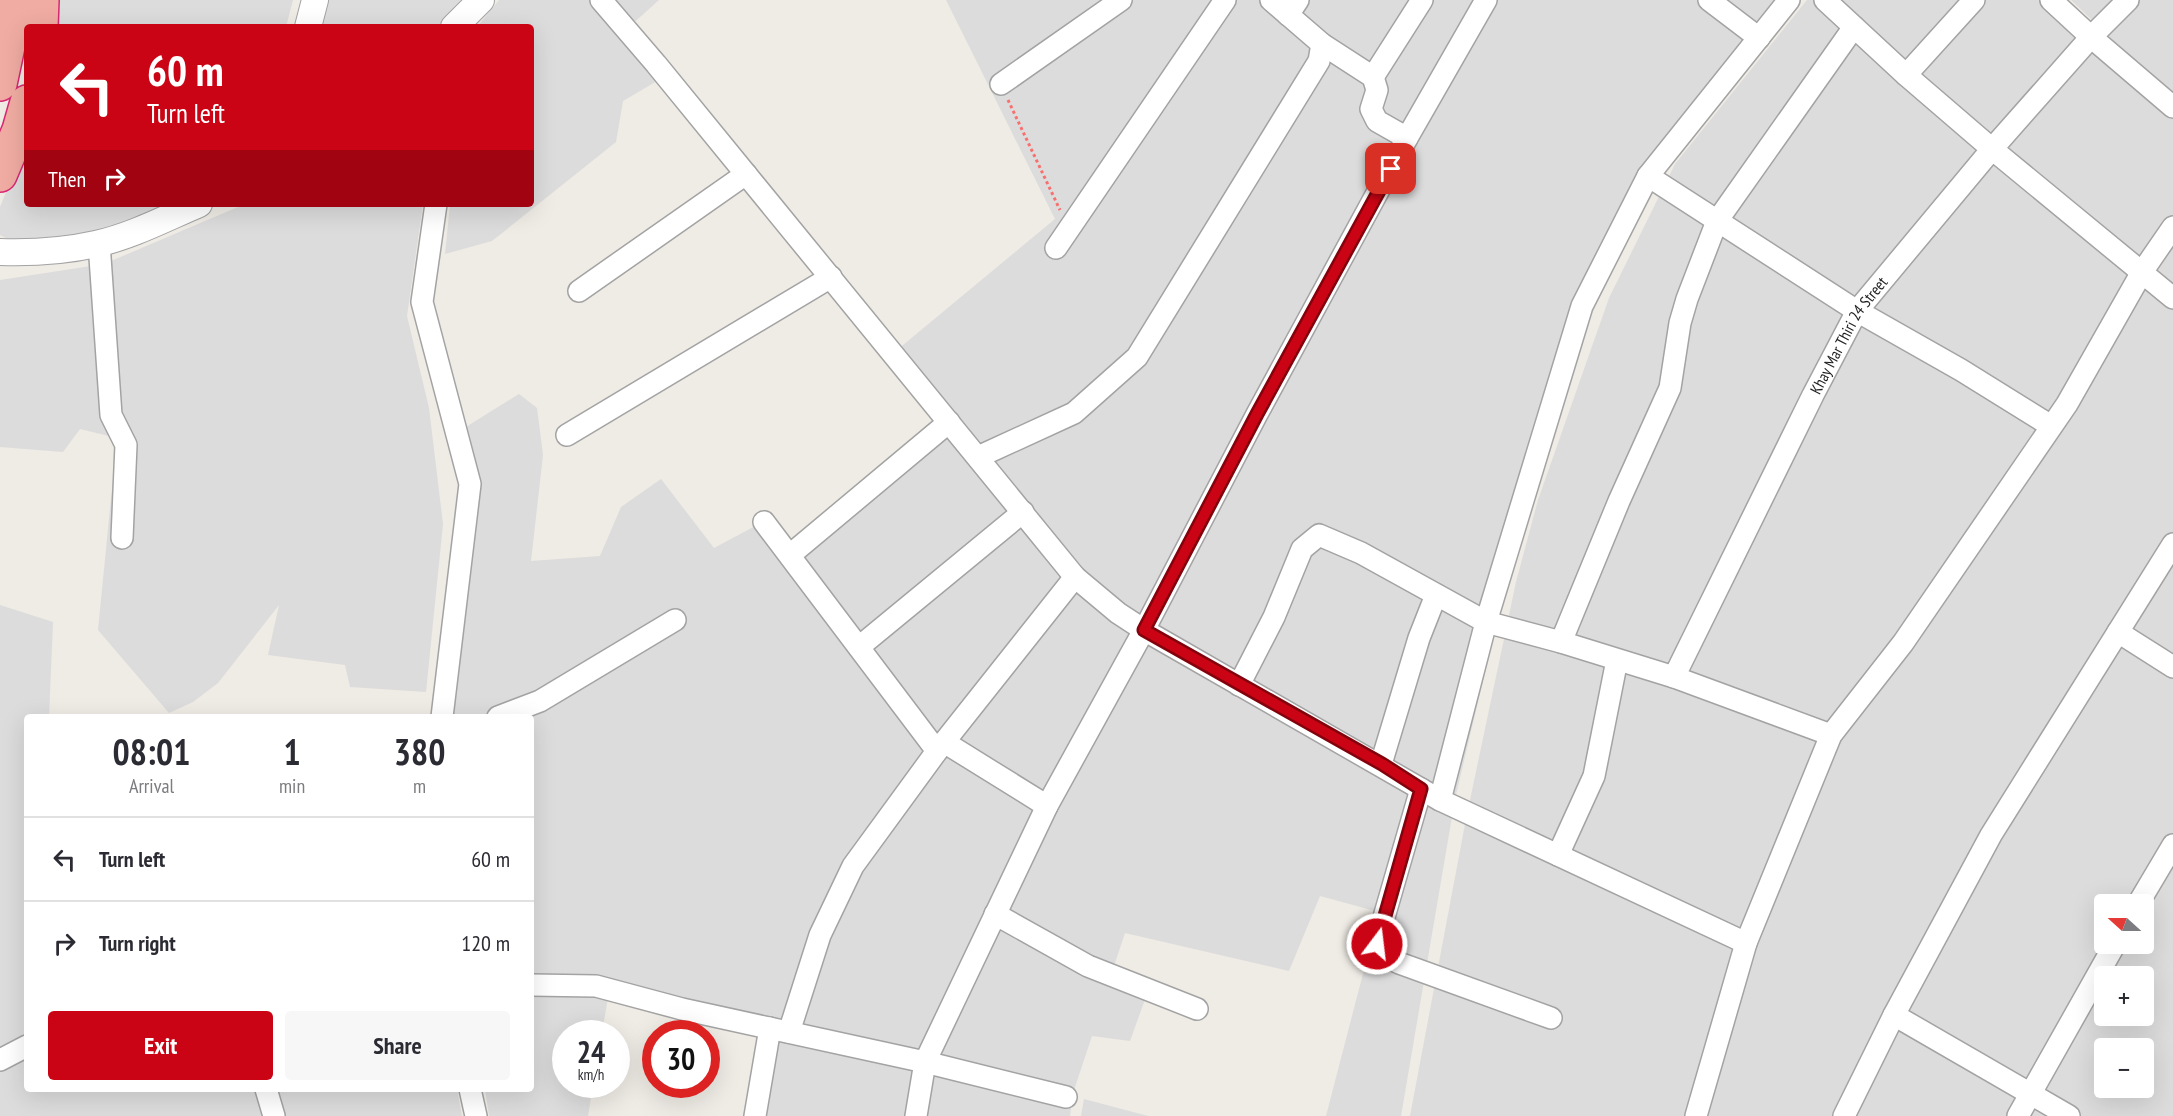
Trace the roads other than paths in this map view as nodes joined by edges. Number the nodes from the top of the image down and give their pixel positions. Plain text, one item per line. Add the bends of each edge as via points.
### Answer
1 (11, 0) edge
2 (42, 0) edge
3 (315, 0) edge
4 (481, 0) edge
5 (601, 0) edge
6 (1121, 0) edge
7 (1225, 0) edge
8 (1271, 0) edge
9 (1422, 0) edge
10 (1486, 0) edge
11 (1709, 0) edge
12 (1790, 0) edge
13 (1825, 0) edge
14 (1974, 0) edge
15 (2051, 0) edge
16 (2128, 0) edge
17 (1293, 7) edge
18 (41, 24) edge
19 (309, 24) edge
20 (459, 24) edge
21 (1854, 27) junction
22 (2091, 37) junction
23 (1758, 38) junction
24 (1322, 44) junction
25 (1906, 75) junction
26 (1373, 77) junction
27 (0, 84) edge
28 (1001, 84) road end
29 (2173, 107) edge
30 (24, 114) edge
31 (1407, 138) junction
32 (1992, 149) junction
33 (746, 174) junction
34 (0, 175) edge
35 (1648, 176) junction
36 (192, 207) edge
37 (436, 207) edge
38 (1717, 221) junction
39 (2173, 227) edge
40 (99, 243) junction
41 (1056, 248) dead end
42 (0, 252) edge
43 (2142, 272) junction
44 (831, 277) junction
45 (579, 291) dead end
46 (2173, 298) edge
47 (1857, 311) junction
48 (949, 422) junction
49 (2051, 426) junction
50 (567, 435) dead end
51 (978, 457) junction
52 (1023, 512) junction
53 (764, 522) dead end
54 (122, 538) dead end
55 (2173, 544) edge
56 (790, 555) junction
57 (1075, 577) junction
58 (1436, 595) junction
59 (675, 620) dead end
60 (1486, 622) junction
61 (1144, 630) junction
62 (2118, 632) junction
63 (1561, 642) junction
64 (859, 646) junction
65 (1617, 660) junction
66 (2173, 667) edge
67 (1674, 677) junction
68 (1239, 685) junction
69 (442, 714) edge
70 (506, 714) edge
71 (1831, 735) junction
72 (940, 747) junction
73 (1382, 764) junction
74 (1421, 789) junction
75 (1440, 800) junction
76 (1047, 806) junction
77 (2173, 845) edge
78 (1558, 855) junction
79 (2144, 894) edge
80 (996, 914) junction
81 (1746, 943) junction
82 (2109, 954) edge
83 (534, 985) edge
84 (1197, 1009) dead end
85 (1894, 1015) junction
86 (1551, 1018) dead end
87 (779, 1030) junction
88 (24, 1048) edge
89 (0, 1060) edge
90 (925, 1062) junction
91 (267, 1092) edge
92 (471, 1092) edge
93 (2030, 1094) junction
94 (1066, 1097) dead end
95 (274, 1116) edge
96 (476, 1116) edge
97 (755, 1116) edge
98 (916, 1116) edge
99 (1696, 1116) edge
100 (1844, 1116) edge
101 (2018, 1116) edge
102 (2069, 1116) edge

1 - 27 highway via 11,32
2 - 18 highway
3 - 19 street
4 - 20 street
5 - 33 street
6 - 28 street
7 - 41 street
8 - 17 street
9 - 26 street
10 - 31 street
11 - 23 street
12 - 23 street
13 - 21 street
14 - 25 street
15 - 22 street
16 - 22 street, Khay Mar Thiri 24 Street
17 - 24 street
21 - 25 street
21 - 38 street
22 - 29 street
22 - 32 street, Khay Mar Thiri 24 Street
23 - 35 street
24 - 26 street
24 - 51 street via 1319,61 1137,357 1074,412
25 - 32 street
26 - 31 street via 1377,90 1371,109 1377,121
30 - 34 highway
31 - 61 street
32 - 43 street
32 - 47 street, Khay Mar Thiri 24 Street
33 - 44 street
33 - 45 street
35 - 38 street
35 - 60 street via 1582,306
36 - 40 street
37 - 69 street via 422,302 470,484
38 - 47 street
38 - 63 street via 1680,323 1670,388
39 - 43 street
40 - 42 street via 69,249
40 - 54 street via 111,415 126,445
43 - 46 street
43 - 49 street
44 - 48 street
44 - 50 street
47 - 49 street
47 - 67 street, Khay Mar Thiri 24 Street
48 - 51 street
48 - 56 street
49 - 71 street via 1903,643
51 - 52 street
52 - 57 street
52 - 64 street
53 - 56 street
55 - 62 street
56 - 64 street
57 - 61 street
57 - 72 street
58 - 60 street
58 - 68 street via 1361,553 1319,536 1302,549 1274,617
58 - 73 street via 1419,638
59 - 70 street via 540,701
60 - 63 street
60 - 75 street
61 - 68 street
61 - 76 street
62 - 66 street
62 - 85 street via 1991,835
63 - 65 street
64 - 72 street
65 - 67 street
65 - 78 street via 1594,776
67 - 71 street
68 - 73 street
71 - 81 street
72 - 76 street
72 - 87 street via 853,866
73 - 74 street
74 - 75 street
74 - 86 street via 1380,931 1380,953
75 - 78 street
76 - 80 street
77 - 79 street
78 - 81 street
80 - 84 street via 1088,966
80 - 90 street
81 - 99 street
82 - 93 street
83 - 87 street via 596,986
85 - 93 street
85 - 100 street
87 - 90 street
87 - 97 street
88 - 89 street
90 - 94 street
90 - 98 street
91 - 95 street
92 - 96 street
93 - 101 street
93 - 102 street

